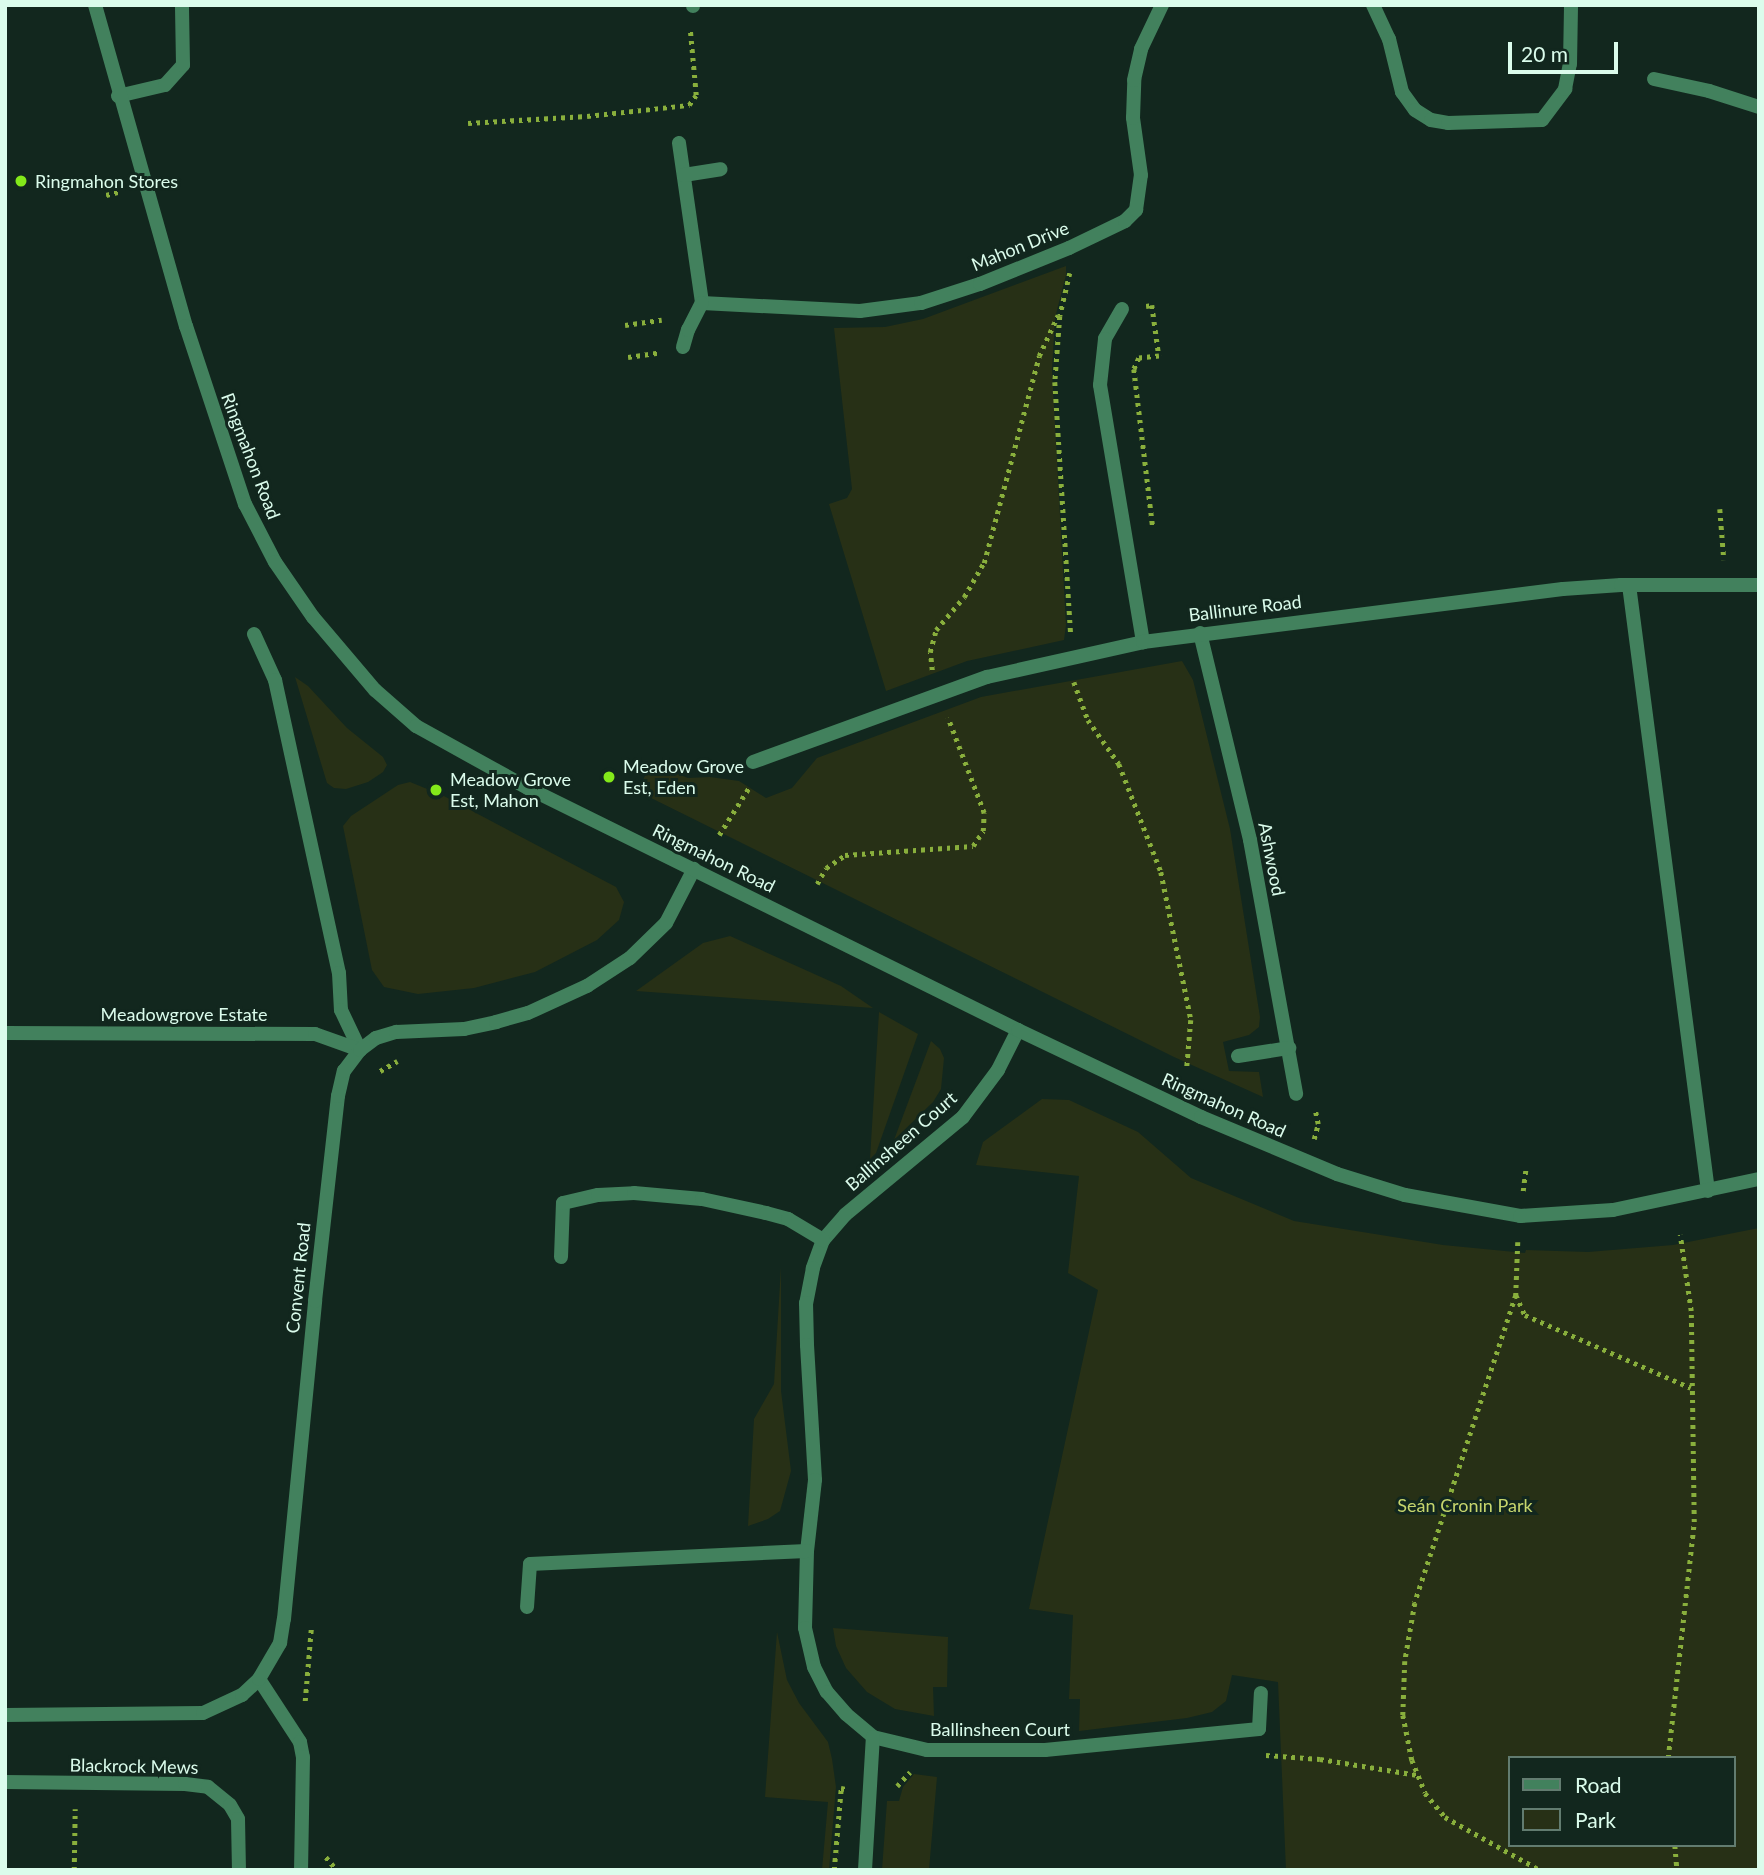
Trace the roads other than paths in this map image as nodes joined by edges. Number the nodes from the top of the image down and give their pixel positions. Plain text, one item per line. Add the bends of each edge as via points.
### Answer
1 (95, 5) edge
2 (182, 5) edge
3 (1162, 5) edge
4 (1373, 5) edge
5 (1572, 5) edge
6 (1654, 79) dead end
7 (118, 96) junction
8 (1759, 107) edge
9 (679, 144) dead end
10 (720, 169) dead end
11 (684, 175) junction
12 (702, 303) junction
13 (1122, 309) road end
14 (683, 348) dead end
15 (1629, 585) junction
16 (1759, 585) edge
17 (1200, 633) junction
18 (254, 634) dead end
19 (1143, 642) junction
20 (753, 762) road end
21 (694, 869) junction
22 (1018, 1030) junction
23 (5, 1033) edge
24 (1289, 1048) junction
25 (360, 1050) junction
26 (1238, 1056) dead end
27 (1296, 1094) dead end
28 (1759, 1179) edge
29 (1707, 1191) junction
30 (823, 1240) junction
31 (561, 1257) dead end
32 (807, 1550) junction
33 (527, 1608) dead end
34 (259, 1679) junction
35 (1261, 1693) dead end
36 (5, 1715) edge
37 (873, 1737) junction
38 (5, 1782) edge
39 (239, 1870) edge
40 (301, 1870) edge
41 (865, 1870) edge

1 - 7 street, Ringmahon Road
2 - 7 street via 183,65 165,85
3 - 12 street, Mahon Drive via 1141,49 1134,80 1133,118 1141,175 1136,210 1125,221 980,284 920,303 797,310
4 - 5 street via 1389,39 1402,92 1415,110 1431,120 1456,123 1534,122 1550,111 1565,89
6 - 8 street via 1709,90
7 - 21 street, Ringmahon Road via 189,336 245,504 275,562 313,617 375,690 416,726 528,788
9 - 11 street
10 - 11 street
11 - 12 street
12 - 14 street
13 - 19 street via 1105,339 1100,385
15 - 16 street, Ballinure Road
15 - 17 street, Ballinure Road
15 - 29 street
17 - 19 street, Ballinure Road
17 - 24 street, Ashwood via 1250,840
18 - 25 street via 275,680 339,973 341,1010
19 - 20 street, Ballinure Road via 987,677
21 - 22 street, Ringmahon Road
21 - 25 street via 666,923 630,958 587,986 507,1019 464,1030 396,1032 376,1038
22 - 29 street, Ringmahon Road via 1308,1163 1405,1195 1520,1216 1613,1210
22 - 30 street, Ballinsheen Court via 998,1070 963,1117 845,1215
23 - 25 street, Meadowgrove Estate via 315,1034
24 - 26 street
24 - 27 street, Ashwood
25 - 34 street, Convent Road via 344,1071 338,1096 284,1619 280,1643
28 - 29 street, Ringmahon Road
30 - 31 street via 788,1219 766,1213 678,1196 626,1193 563,1203
30 - 32 street, Ballinsheen Court via 806,1303 816,1472
32 - 33 street via 530,1563
32 - 37 street, Ballinsheen Court via 805,1628 814,1667 827,1692
34 - 36 street, Convent Road via 242,1695 202,1713
34 - 40 street via 300,1742
35 - 37 street, Ballinsheen Court via 1259,1729 1045,1750 927,1750
37 - 41 street
38 - 39 street, Blackrock Mews via 208,1787 230,1805 238,1819

